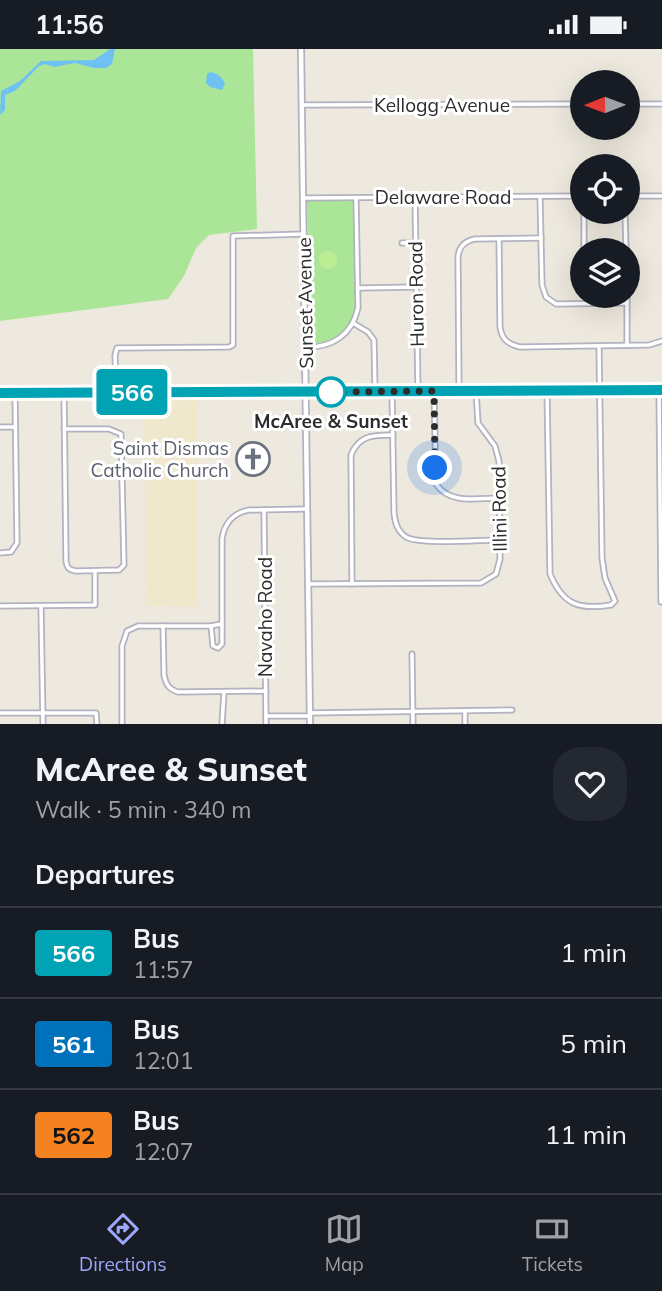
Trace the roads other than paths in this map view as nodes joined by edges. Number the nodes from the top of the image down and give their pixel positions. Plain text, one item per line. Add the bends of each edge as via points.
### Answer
1 (301, 49) edge
2 (570, 104) edge
3 (640, 104) edge
4 (662, 104) edge
5 (302, 105) junction
6 (640, 196) edge
7 (662, 196) edge
8 (415, 197) junction
9 (540, 197) junction
10 (570, 197) edge
11 (303, 198) junction
12 (356, 198) junction
13 (304, 235) junction
14 (541, 238) junction
15 (499, 239) junction
16 (402, 243) dead end
17 (415, 243) junction
18 (416, 287) junction
19 (358, 288) junction
20 (570, 304) edge
21 (627, 308) edge
22 (353, 323) junction
23 (662, 341) edge
24 (627, 345) junction
25 (599, 346) junction
26 (305, 347) junction
27 (459, 390) junction
28 (476, 390) junction
29 (547, 390) junction
30 (600, 390) junction
31 (661, 390) edge
32 (375, 391) junction
33 (392, 391) junction
34 (418, 391) junction
35 (434, 391) junction
36 (116, 392) junction
37 (306, 392) junction
38 (0, 393) edge
39 (15, 393) junction
40 (64, 393) junction
41 (15, 426) junction
42 (0, 427) edge
43 (64, 429) junction
44 (393, 435) junction
45 (499, 498) junction
46 (307, 509) junction
47 (264, 510) junction
48 (500, 540) junction
49 (0, 553) edge
50 (95, 571) junction
51 (308, 584) junction
52 (352, 584) junction
53 (661, 602) edge
54 (0, 605) edge
55 (41, 605) junction
56 (221, 624) junction
57 (163, 626) junction
58 (211, 626) junction
59 (412, 654) dead end
60 (266, 691) junction
61 (223, 692) junction
62 (512, 710) dead end
63 (413, 711) junction
64 (465, 711) junction
65 (0, 713) edge
66 (43, 713) junction
67 (310, 714) junction
68 (266, 716) junction
69 (43, 724) edge
70 (97, 724) edge
71 (122, 724) edge
72 (222, 724) edge
73 (266, 724) edge
74 (310, 724) edge
75 (413, 724) edge
76 (465, 724) edge

1 - 5 street, Sunset Avenue
2 - 5 street, Kellogg Avenue
3 - 4 street
5 - 11 street, Sunset Avenue
6 - 7 street
8 - 9 street, Delaware Road
8 - 12 street, Delaware Road
8 - 17 street, Huron Road
9 - 10 street, Delaware Road
9 - 14 street
11 - 12 street, Delaware Road
11 - 13 street, Sunset Avenue
12 - 19 street
13 - 26 street, Sunset Avenue
13 - 36 street via 232,237 233,345 120,347 115,351
14 - 15 street
14 - 20 street via 546,297 556,304
15 - 25 street via 503,338 520,347
15 - 27 street via 471,240 460,248
16 - 17 street
17 - 18 street, Huron Road
18 - 19 street
18 - 34 street, Huron Road
19 - 22 street
21 - 24 street
22 - 26 street via 332,344
22 - 32 street via 374,340
23 - 24 street
24 - 25 street
25 - 30 street
26 - 37 street, Sunset Avenue
27 - 28 street
27 - 35 street
28 - 29 street
28 - 45 street, Illini Road via 478,423 498,454
29 - 30 street
29 - 30 street via 553,582 568,602 606,605 615,601 601,558
30 - 31 street
31 - 53 street
32 - 33 street
32 - 37 street
33 - 34 street
33 - 44 street
34 - 35 street
35 - 45 street via 435,476 440,490 454,498
36 - 37 street
36 - 40 street
37 - 46 street, Sunset Avenue
38 - 39 street
39 - 40 street
39 - 41 street
40 - 43 street
41 - 42 street
41 - 49 street via 17,543 11,552
43 - 50 street via 67,565 71,570
43 - 50 street via 114,429 122,437 124,565 119,570
44 - 48 street via 394,521 398,529 416,541
44 - 52 street via 365,437 351,455
45 - 48 street, Illini Road
46 - 47 street
46 - 51 street, Sunset Avenue
47 - 56 street via 242,511 230,520 222,539
47 - 60 street, Navaho Road
48 - 52 street, Illini Road via 498,570 481,583
50 - 55 street via 95,605
51 - 52 street
51 - 67 street, Sunset Avenue
54 - 55 street
55 - 66 street
56 - 58 street
56 - 58 street via 218,649 212,646
57 - 58 street
57 - 61 street via 168,687 177,692
57 - 71 street via 132,628 122,641
59 - 63 street
60 - 61 street
60 - 68 street, Navaho Road
61 - 72 street
62 - 64 street
63 - 64 street
63 - 67 street
63 - 75 street
64 - 76 street
65 - 66 street
66 - 69 street
66 - 70 street via 96,713
67 - 68 street
67 - 74 street, Sunset Avenue
68 - 73 street, Navaho Road

